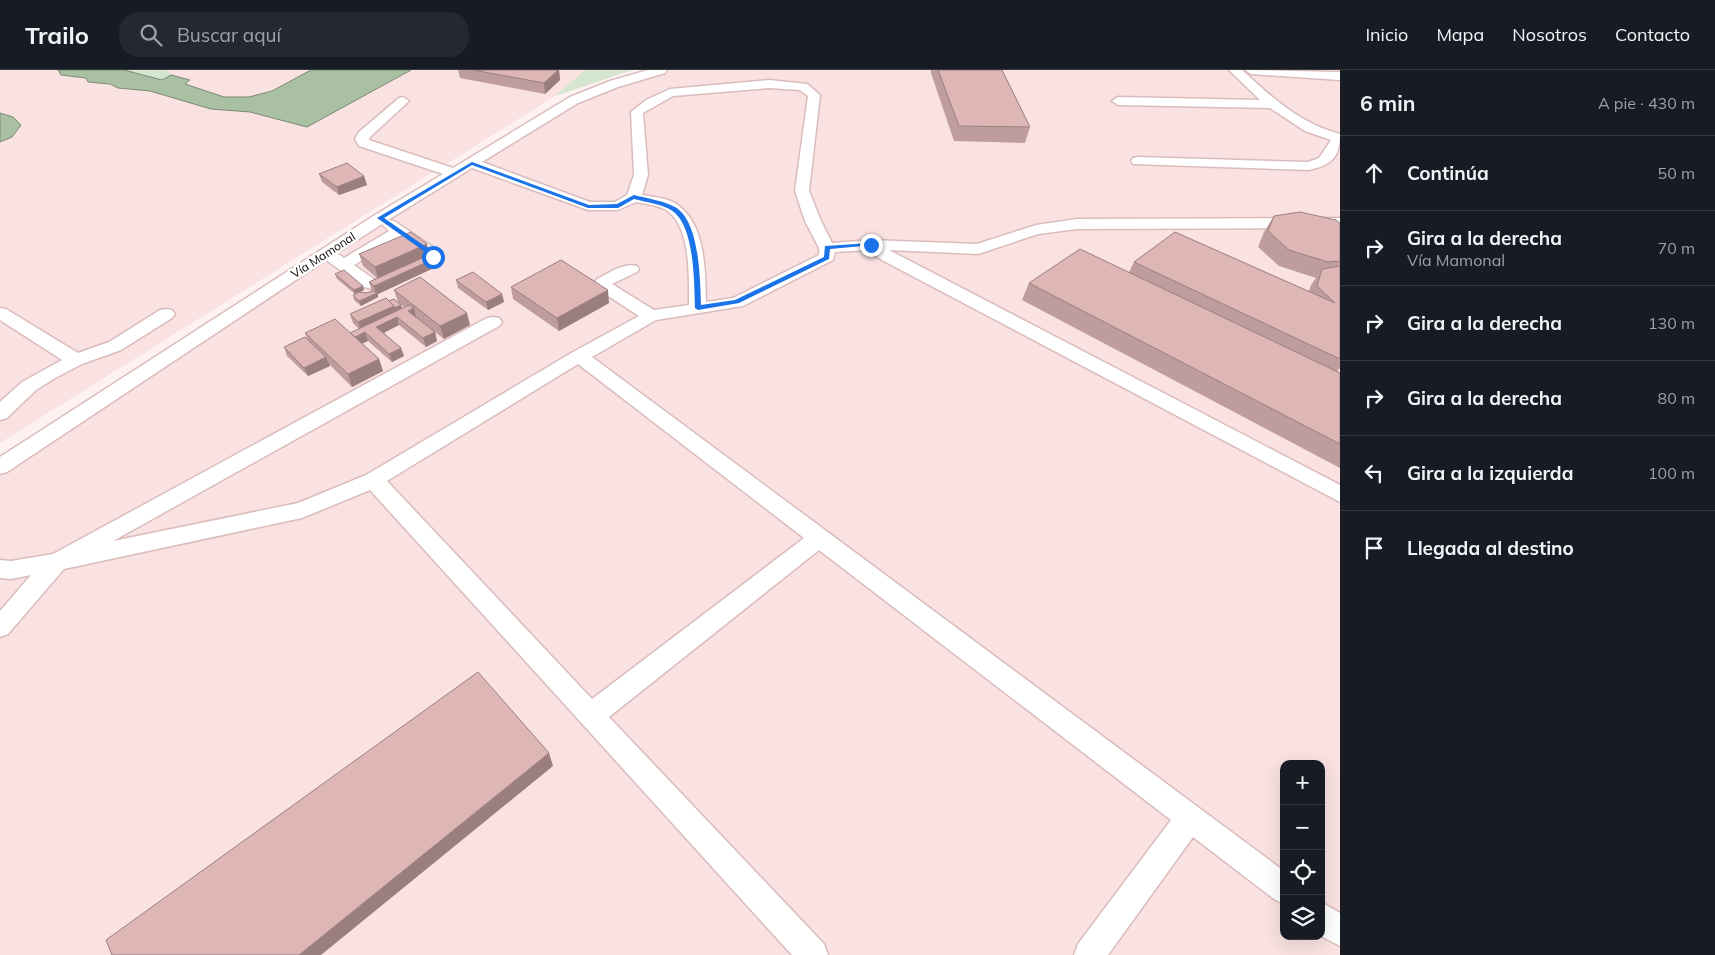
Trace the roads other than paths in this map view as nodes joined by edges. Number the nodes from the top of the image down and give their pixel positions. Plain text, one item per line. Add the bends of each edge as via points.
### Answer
1 (661, 70) edge
2 (1236, 70) edge
3 (1251, 70) edge
4 (1340, 76) edge
5 (403, 101) dead end
6 (1118, 102) dead end
7 (1273, 104) junction
8 (1340, 138) edge
9 (1138, 161) dead end
10 (472, 163) junction
11 (455, 173) junction
12 (634, 197) junction
13 (380, 218) junction
14 (1340, 223) edge
15 (400, 231) junction
16 (871, 245) junction
17 (827, 248) junction
18 (326, 253) junction
19 (344, 265) junction
20 (631, 269) dead end
21 (698, 308) junction
22 (0, 314) edge
23 (166, 314) dead end
24 (651, 316) junction
25 (493, 322) dead end
26 (579, 356) junction
27 (76, 360) junction
28 (0, 413) edge
29 (0, 467) edge
30 (373, 480) junction
31 (1340, 494) edge
32 (819, 538) junction
33 (57, 562) junction
34 (0, 568) edge
35 (0, 627) edge
36 (590, 716) junction
37 (1190, 818) junction
38 (1280, 886) edge
39 (1325, 920) edge
40 (1340, 931) edge
41 (813, 955) edge
42 (1089, 955) edge

1 - 10 street, Vía Mamonal via 574,100
2 - 7 street
3 - 4 street
5 - 11 street via 364,135 364,143
6 - 7 street
7 - 8 street via 1310,129
8 - 9 street via 1324,161 1310,166
10 - 11 street, Vía Mamonal
10 - 12 street via 588,206 618,206
11 - 13 street, Vía Mamonal
12 - 17 street via 641,175 637,112 650,103 670,93 769,84 803,87 814,95 802,191 812,221
12 - 21 street via 674,208 687,223 696,265
13 - 15 street
13 - 18 street, Vía Mamonal
14 - 16 street via 1077,224 1036,230 978,249
15 - 19 street
15 - 19 street via 433,257 375,285
16 - 17 street
16 - 31 street via 888,257
17 - 21 street via 827,258 737,302
18 - 19 street
18 - 29 street, Vía Mamonal
20 - 24 street via 603,282
21 - 24 street
22 - 27 street
23 - 27 street via 115,346
24 - 26 street
25 - 33 street
26 - 30 street
26 - 32 street
27 - 28 street via 29,386
30 - 33 street via 302,510
30 - 36 street
32 - 36 street
32 - 37 street
33 - 34 street via 10,570
33 - 35 street
36 - 41 street
37 - 38 street
37 - 42 street
39 - 40 street

